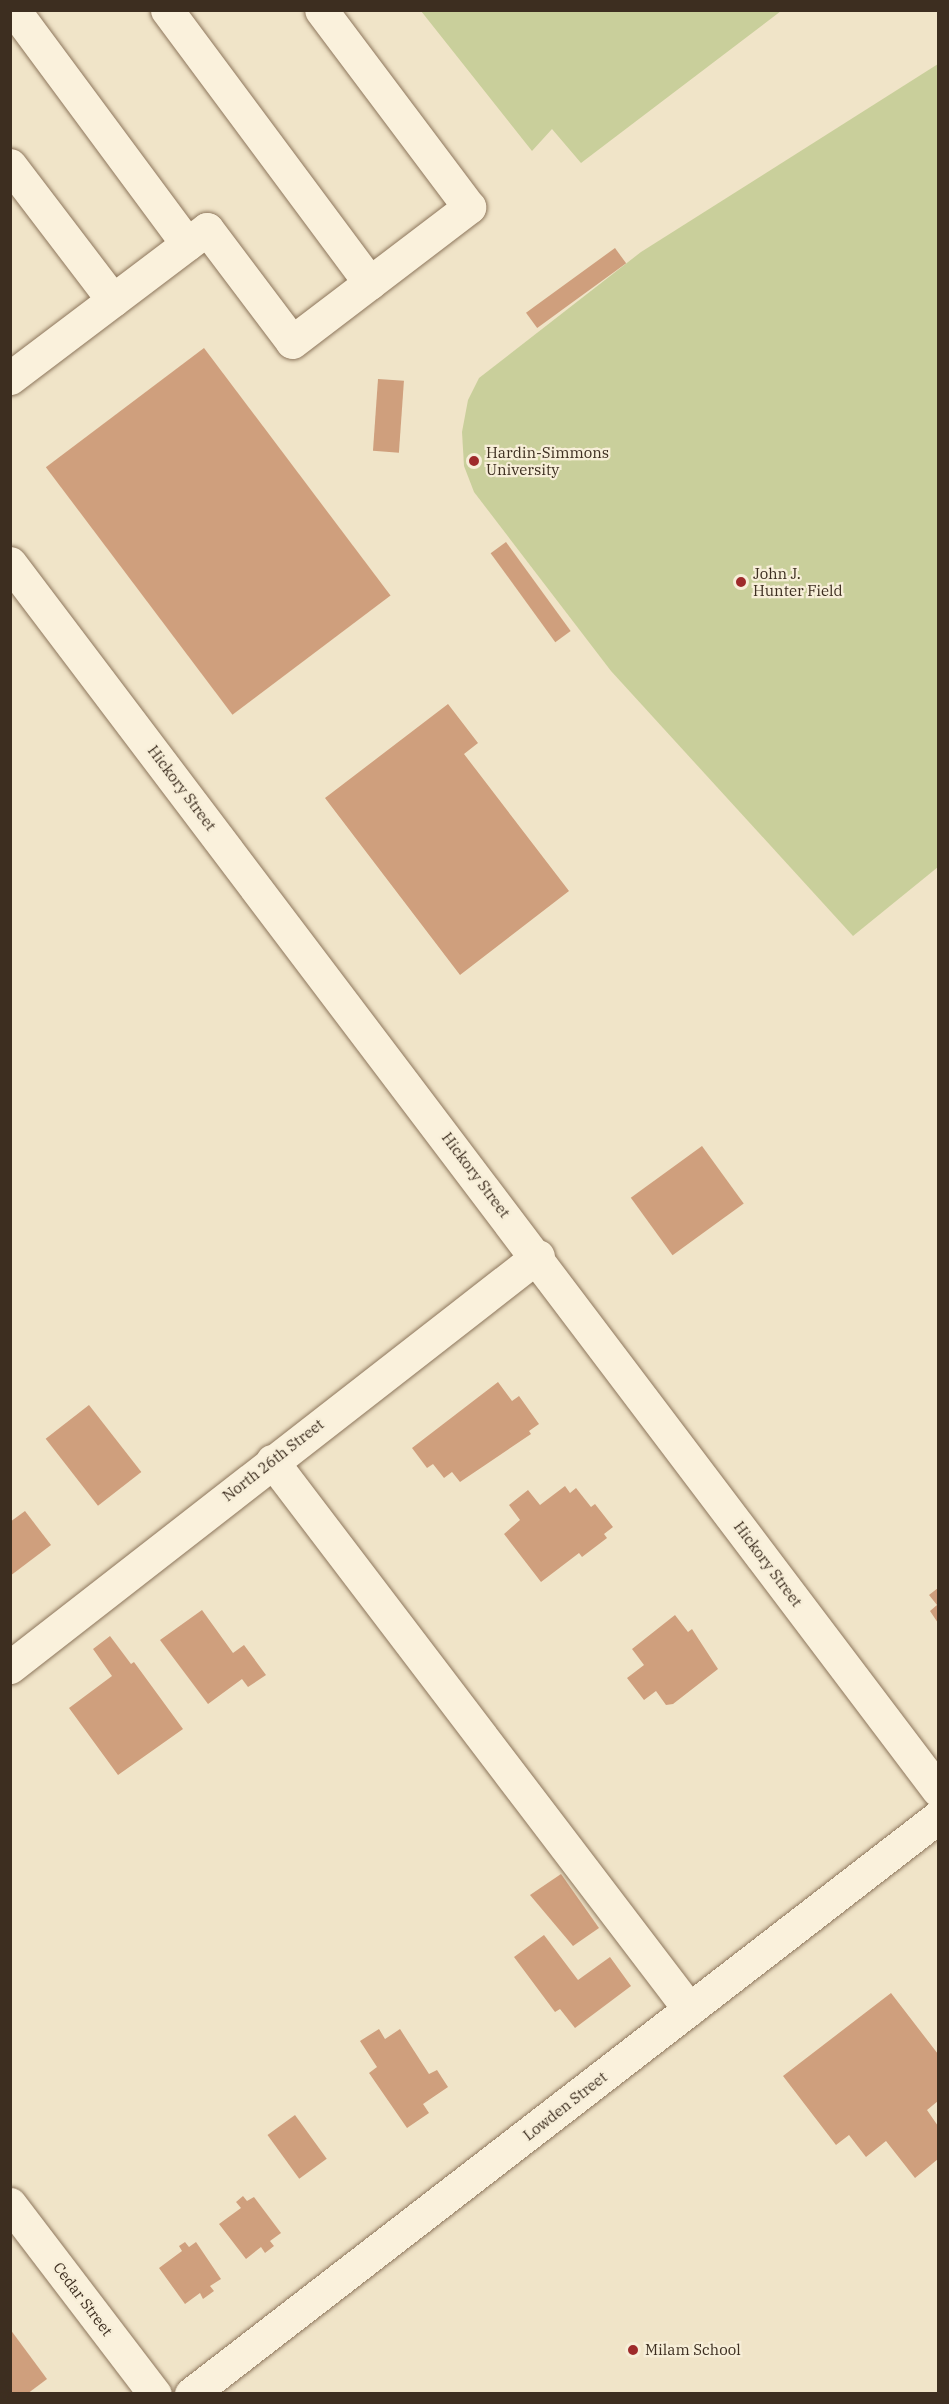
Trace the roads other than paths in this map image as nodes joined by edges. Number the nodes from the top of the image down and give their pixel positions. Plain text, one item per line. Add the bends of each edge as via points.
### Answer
1 (14, 10) edge
2 (167, 10) edge
3 (321, 10) edge
4 (10, 165) edge
5 (187, 244) junction
6 (370, 283) junction
7 (112, 300) junction
8 (15, 366) edge
9 (10, 563) edge
10 (537, 1256) junction
11 (272, 1461) junction
12 (10, 1667) edge
13 (939, 1790) edge
14 (939, 1817) edge
15 (689, 2009) junction
16 (10, 2204) edge
17 (155, 2394) edge
18 (191, 2394) edge

1 - 5 street
2 - 6 street
3 - 6 street via 470,207
4 - 7 street
5 - 6 street via 207,229 292,342
5 - 7 street
7 - 8 street
9 - 10 street, Hickory Street
10 - 11 street, North 26th Street
10 - 13 street, Hickory Street
11 - 12 street, North 26th Street
11 - 15 street
14 - 15 street, Lowden Street
15 - 18 street, Lowden Street
16 - 17 street, Cedar Street

